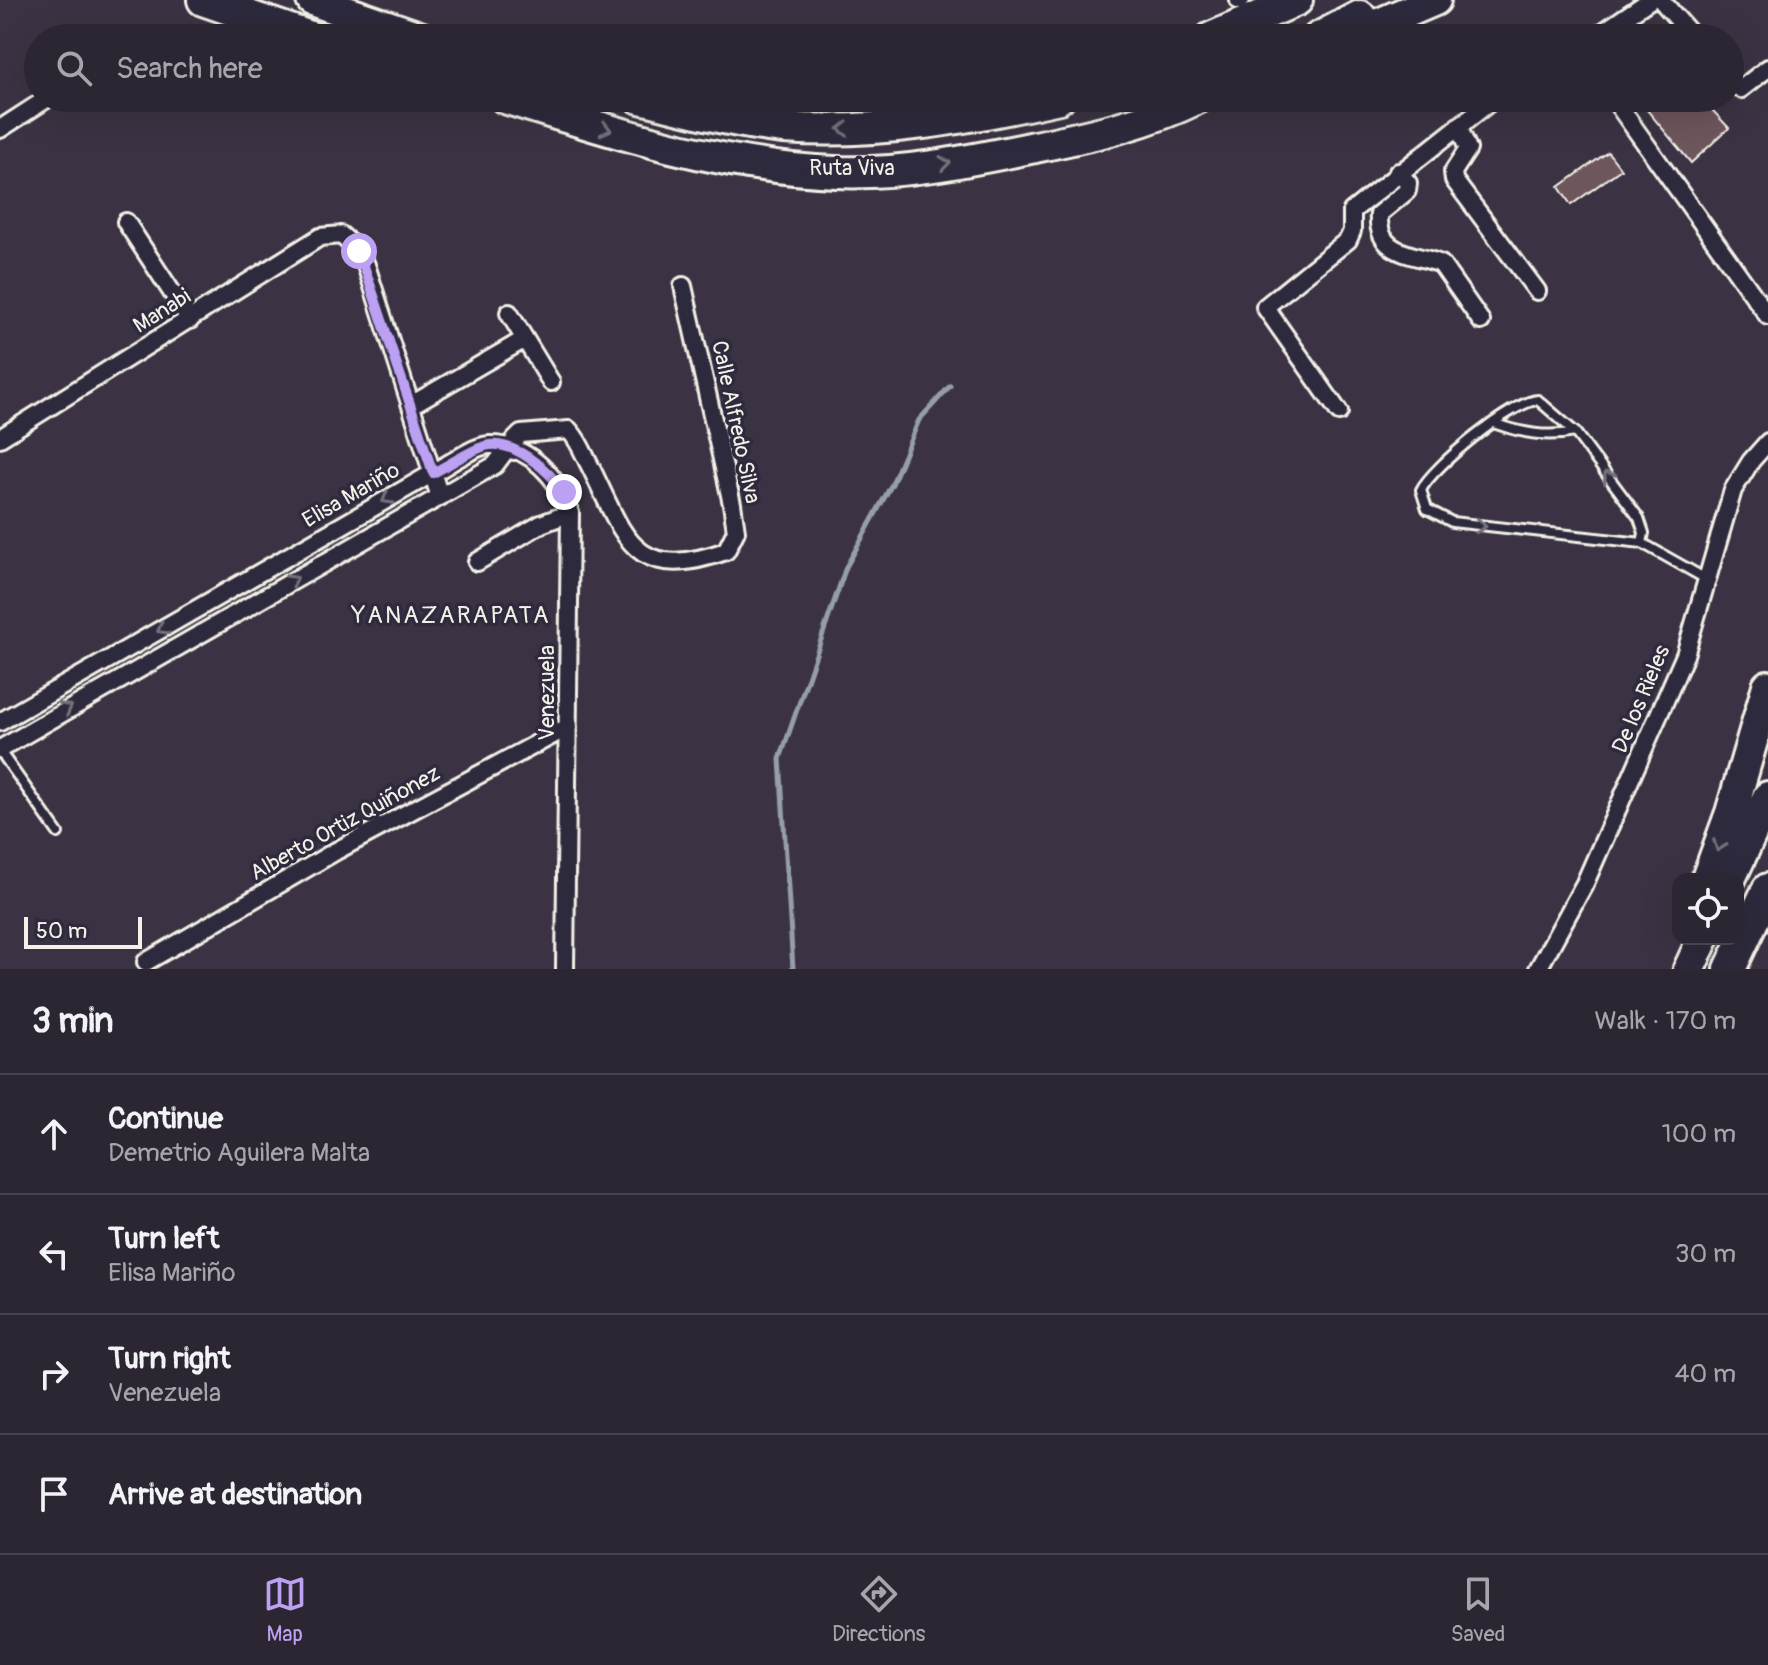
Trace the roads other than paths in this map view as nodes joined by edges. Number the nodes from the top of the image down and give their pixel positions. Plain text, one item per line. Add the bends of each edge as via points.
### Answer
1 (203, 0) edge
2 (312, 0) edge
3 (1297, 0) edge
4 (1390, 0) edge
5 (1435, 0) edge
6 (1650, 0) edge
7 (1661, 0) edge
8 (272, 24) edge
9 (381, 24) edge
10 (1243, 24) edge
11 (1345, 24) edge
12 (1379, 24) edge
13 (1615, 24) edge
14 (1682, 24) edge
15 (1768, 68) edge
16 (1744, 87) edge
17 (26, 112) edge
18 (555, 112) edge
19 (700, 112) edge
20 (986, 112) edge
21 (1169, 112) edge
22 (1476, 112) edge
23 (1623, 112) edge
24 (1458, 126) junction
25 (0, 129) edge
26 (1398, 172) junction
27 (126, 222) dead end
28 (683, 286) dead end
29 (1537, 291) dead end
30 (509, 313) dead end
31 (1768, 316) edge
32 (190, 320) junction
33 (1481, 321) dead end
34 (525, 339) junction
35 (551, 382) dead end
36 (413, 404) junction
37 (1339, 412) dead end
38 (1496, 424) junction
39 (1575, 432) junction
40 (0, 438) edge
41 (1768, 442) edge
42 (510, 450) junction
43 (433, 473) junction
44 (440, 497) junction
45 (570, 513) junction
46 (1642, 543) junction
47 (477, 562) dead end
48 (1707, 580) junction
49 (1768, 686) edge
50 (0, 722) edge
51 (568, 727) junction
52 (0, 750) edge
53 (1768, 797) edge
54 (58, 833) dead end
55 (1709, 873) edge
56 (1733, 873) edge
57 (1768, 889) edge
58 (146, 962) dead end
59 (565, 969) edge
60 (1538, 969) edge
61 (1730, 969) edge

1 - 8 highway
2 - 9 highway
3 - 10 highway
4 - 11 highway
5 - 12 highway
6 - 13 street
7 - 14 street
15 - 16 street
17 - 25 street
18 -> 21 highway, Ruta Viva via 718,158 838,172 1003,154 1116,130
20 -> 19 highway, Ruta Viva via 923,124 828,129 743,122
22 - 24 street
23 - 31 street
24 - 26 street
24 - 29 street via 1468,149 1453,172 1454,180
26 - 33 street via 1408,183 1407,191 1379,214 1383,234 1398,254 1441,264
26 - 37 street via 1352,211 1348,240 1268,303 1265,311
27 - 32 street
28 - 42 street, Calle Alfredo Silva via 732,504 736,531 726,551 666,563 639,553 622,532 569,430 521,434
30 - 34 street
32 - 36 street, Manabi via 320,237 341,235 366,265
32 - 40 street, Manabi
34 - 35 street
34 - 36 street
36 - 43 street
38 - 39 lane via 1549,435
38 - 39 lane via 1522,404 1538,400
38 -> 46 lane via 1428,476 1421,490 1427,509 1452,522
46 -> 39 lane via 1639,518
41 - 48 street, De los Rieles via 1733,490
42 - 43 street, Elisa Mariño via 487,445
42 - 44 street, Elisa Mariño via 495,465
42 - 45 street, Venezuela via 555,477
43 - 44 street
43 -> 50 street, Elisa Mariño
52 -> 44 street, Elisa Mariño
45 - 47 street
45 - 51 street, Venezuela
46 - 48 lane
48 - 60 street, De los Rieles via 1685,655 1585,883
49 -> 55 highway
51 - 58 street, Alberto Ortiz Quiñonez via 336,851
51 - 59 street, Venezuela
52 - 54 lane
53 - 56 highway
57 - 61 highway

